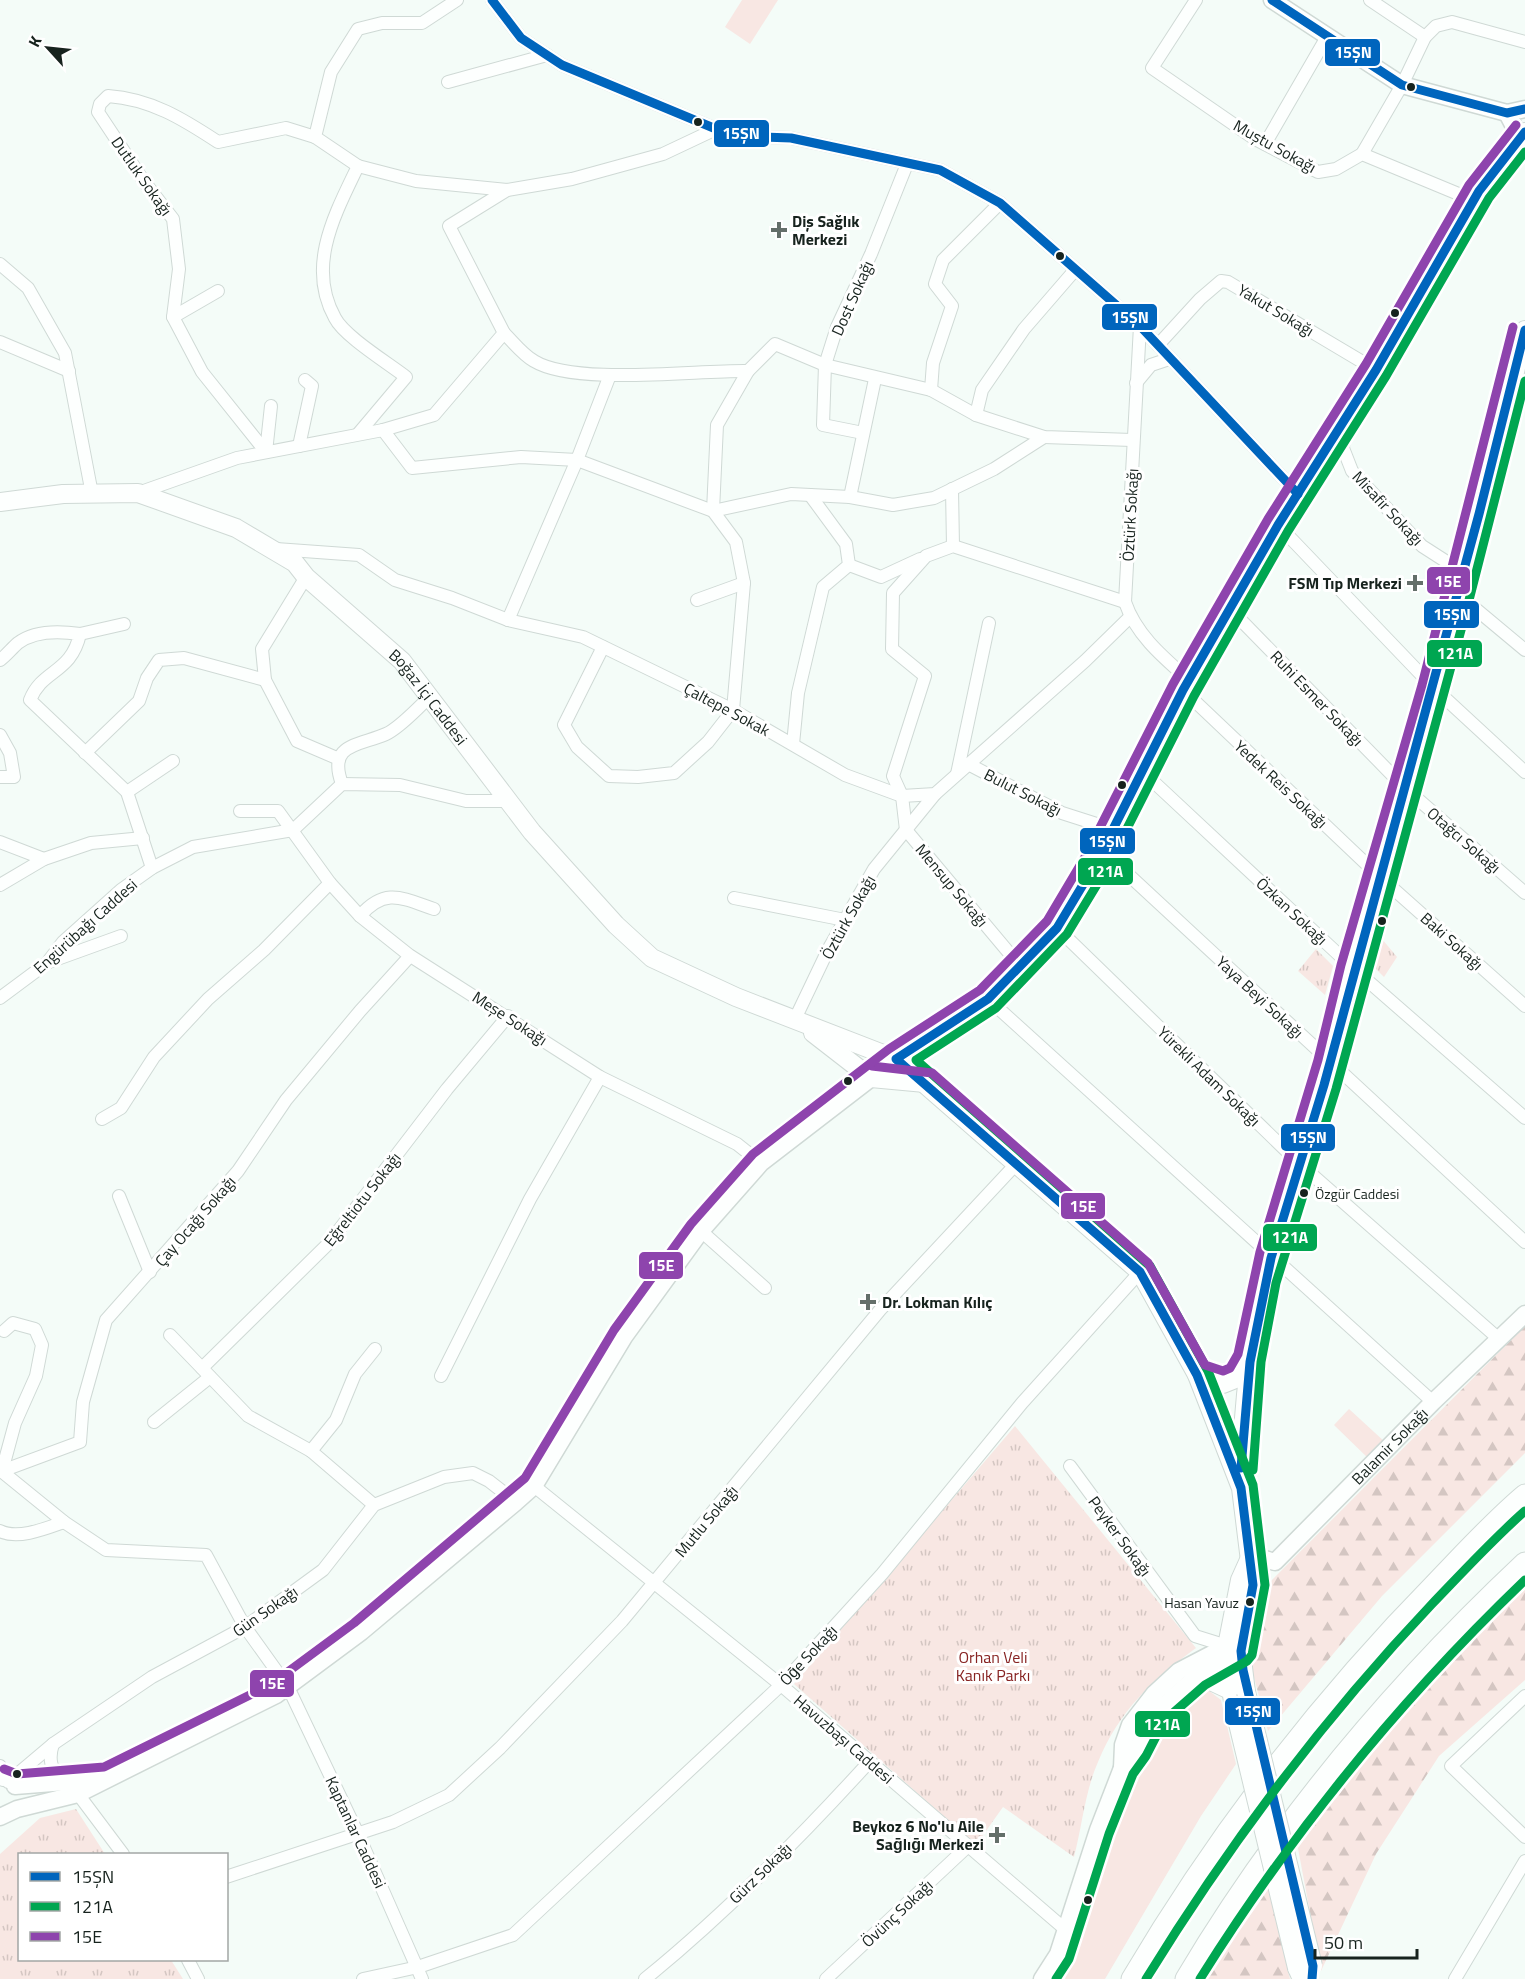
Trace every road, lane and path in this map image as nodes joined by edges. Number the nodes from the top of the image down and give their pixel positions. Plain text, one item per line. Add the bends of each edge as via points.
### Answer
1 (457, 0) edge
2 (492, 0) edge
3 (1196, 0) edge
4 (1272, 0) edge
5 (1370, 0) edge
6 (1328, 35) junction
7 (1425, 37) junction
8 (1525, 42) edge
9 (546, 55) junction
10 (448, 82) dead end
11 (1402, 85) junction
12 (1525, 109) edge
13 (1507, 113) junction
14 (716, 129) junction
15 (315, 136) junction
16 (1523, 142) edge
17 (1265, 144) junction
18 (1362, 154) junction
19 (907, 164) junction
20 (358, 166) junction
21 (507, 190) junction
22 (1476, 195) junction
23 (1000, 203) junction
24 (0, 264) edge
25 (1075, 270) junction
26 (218, 291) dead end
27 (173, 317) junction
28 (1140, 326) junction
29 (1525, 330) edge
30 (504, 333) junction
31 (0, 342) edge
32 (1158, 345) junction
33 (1169, 359) junction
34 (825, 365) junction
35 (1376, 370) junction
36 (69, 371) junction
37 (748, 371) junction
38 (610, 375) junction
39 (875, 379) junction
40 (305, 380) dead end
41 (1135, 384) junction
42 (1525, 388) edge
43 (932, 390) junction
44 (271, 406) dead end
45 (976, 416) junction
46 (1505, 416) junction
47 (1346, 418) junction
48 (383, 430) junction
49 (863, 433) junction
50 (358, 434) junction
51 (1044, 437) junction
52 (1132, 440) junction
53 (299, 446) junction
54 (266, 452) junction
55 (577, 460) junction
56 (952, 489) junction
57 (138, 493) junction
58 (92, 494) junction
59 (1298, 494) junction
60 (810, 495) junction
61 (850, 497) junction
62 (0, 502) edge
63 (713, 511) junction
64 (1278, 525) junction
65 (953, 546) junction
66 (269, 548) junction
67 (1469, 555) junction
68 (926, 556) junction
69 (849, 564) junction
70 (306, 577) junction
71 (744, 583) junction
72 (1459, 595) junction
73 (697, 600) dead end
74 (1125, 602) junction
75 (1230, 609) junction
76 (1130, 617) junction
77 (508, 620) junction
78 (989, 623) dead end
79 (124, 624) dead end
80 (80, 634) junction
81 (603, 647) junction
82 (1525, 650) edge
83 (0, 660) edge
84 (265, 680) junction
85 (1186, 685) junction
86 (1434, 687) junction
87 (430, 697) junction
88 (733, 710) junction
89 (0, 735) edge
90 (793, 744) junction
91 (85, 753) junction
92 (339, 759) junction
93 (173, 761) dead end
94 (968, 764) junction
95 (1143, 772) junction
96 (1525, 772) edge
97 (957, 774) junction
98 (0, 777) edge
99 (342, 784) junction
100 (1404, 787) junction
101 (127, 792) junction
102 (935, 794) junction
103 (902, 796) junction
104 (508, 801) junction
105 (240, 811) dead end
106 (1112, 829) junction
107 (293, 830) junction
108 (906, 830) junction
109 (143, 838) junction
110 (0, 842) edge
111 (44, 859) junction
112 (1096, 863) junction
113 (152, 868) junction
114 (1380, 877) junction
115 (330, 883) junction
116 (0, 885) edge
117 (1525, 894) edge
118 (735, 898) dead end
119 (434, 909) dead end
120 (360, 916) junction
121 (845, 920) junction
122 (1057, 928) junction
123 (121, 936) dead end
124 (410, 956) junction
125 (47, 963) junction
126 (1020, 966) junction
127 (1353, 968) junction
128 (0, 998) edge
129 (988, 999) junction
130 (1525, 1006) edge
131 (508, 1017) junction
132 (795, 1019) junction
133 (896, 1059) junction
134 (1330, 1063) junction
135 (600, 1077) junction
136 (871, 1078) junction
137 (925, 1083) junction
138 (1525, 1118) edge
139 (102, 1119) dead end
140 (761, 1163) junction
141 (1017, 1163) junction
142 (1301, 1165) junction
143 (119, 1196) dead end
144 (700, 1231) junction
145 (1525, 1242) edge
146 (1271, 1256) junction
147 (150, 1272) junction
148 (1140, 1272) junction
149 (765, 1288) dead end
150 (1525, 1314) edge
151 (4, 1330) dead end
152 (170, 1335) dead end
153 (1499, 1339) junction
154 (375, 1349) dead end
155 (1249, 1358) junction
156 (206, 1373) junction
157 (1197, 1375) junction
158 (441, 1376) dead end
159 (1432, 1402) junction
160 (154, 1422) dead end
161 (311, 1451) junction
162 (1070, 1466) dead end
163 (1, 1471) edge
164 (534, 1486) junction
165 (1241, 1488) junction
166 (1525, 1495) edge
167 (516, 1502) junction
168 (374, 1505) junction
169 (64, 1522) junction
170 (0, 1531) edge
171 (1251, 1555) junction
172 (1525, 1563) edge
173 (655, 1583) junction
174 (245, 1627) junction
175 (1227, 1653) junction
176 (1198, 1676) junction
177 (781, 1685) junction
178 (288, 1687) junction
179 (1237, 1696) junction
180 (1525, 1696) edge
181 (53, 1744) junction
182 (870, 1761) junction
183 (1122, 1768) junction
184 (5, 1779) edge
185 (107, 1779) junction
186 (61, 1781) junction
187 (78, 1794) junction
188 (17, 1809) junction
189 (0, 1817) edge
190 (358, 1834) junction
191 (1525, 1837) edge
192 (967, 1847) junction
193 (122, 1853) edge
194 (1525, 1861) edge
195 (228, 1876) edge
196 (1066, 1930) junction
197 (189, 1961) edge
198 (420, 1973) edge
199 (1306, 1973) edge
200 (198, 1979) edge
201 (363, 1979) edge
202 (645, 1979) edge
203 (826, 1979) edge
204 (1042, 1979) edge
205 (1132, 1979) edge
206 (1186, 1979) edge
207 (1455, 1979) edge

1 - 15 street via 422,23 382,23 358,29 331,72
2 - 9 street via 521,38
3 - 17 street, Muştu Sokağı via 1152,68
4 - 6 street
5 - 7 street
6 - 11 street
6 - 17 street
7 - 8 street via 1436,26 1452,22
7 - 11 street
9 - 10 street
9 - 14 street via 562,66
11 - 13 street
11 - 18 street
12 - 13 street
13 - 16 street
14 - 19 street via 791,138
14 - 21 street via 663,154
15 - 20 street
15 - 27 street, Dutluk Sokağı via 286,128 218,142 174,113 130,98 108,96 100,104 98,112 173,219 179,269
16 - 22 main road
17 - 18 street, Muştu Sokağı via 1318,172 1336,169
18 - 22 street
19 - 23 street via 939,170
19 - 34 street, Dost Sokağı via 837,327
20 - 21 street via 416,181
20 - 50 street via 328,229 321,277 335,320 406,376
21 - 30 street via 449,226
22 - 35 main road
23 - 25 street
23 - 43 street via 943,260 935,284 952,306 933,363
24 - 36 street via 28,288 65,353
25 - 28 street
25 - 45 street via 1024,329 982,390
26 - 27 street
27 - 54 street via 202,372
28 - 32 street
28 - 41 street, Öztürk Sokağı
29 - 46 main road
30 - 38 street via 533,361 562,372
30 - 48 street via 434,415
31 - 36 street
32 - 33 street
32 - 35 street, Yakut Sokağı via 1221,281
33 - 41 street via 1147,368
33 - 59 street
34 - 37 street via 775,344
34 - 39 street
34 - 49 street, Dost Sokağı via 823,425
35 - 47 main road
36 - 58 street
37 - 38 street
37 - 63 street via 717,425
38 - 55 street
39 - 43 street
39 - 49 street
40 - 53 street via 312,386
41 - 52 street, Öztürk Sokağı
42 - 46 street
43 - 45 street
44 - 54 street
45 - 51 street
46 - 67 main road
47 - 59 main road
47 - 67 street, Misafir Sokağı via 1343,448 1352,471 1422,546 1450,564
48 - 50 street
48 - 55 street via 412,468 521,457
49 - 61 street
50 - 53 street
51 - 52 street
51 - 56 street
52 - 74 street, Öztürk Sokağı
53 - 54 street
54 - 57 street via 237,458
55 - 63 street
55 - 77 street
56 - 61 street via 934,498 893,505
56 - 65 street
57 - 58 main road, Boğaz İçi Caddesi
57 - 66 main road, Boğaz İçi Caddesi via 236,528
58 - 62 main road, Boğaz İçi Caddesi
59 - 64 main road
60 - 61 street
60 - 63 street via 791,494
60 - 69 street via 846,544
63 - 71 street via 736,542
64 - 75 main road
64 - 86 street
65 - 68 street
65 - 74 street
66 - 70 main road, Boğaz İçi Caddesi via 294,563
66 - 77 street, Çaltepe Sokak via 359,555 395,580
67 - 72 main road
68 - 69 street via 881,577
68 - 103 street, Mensup Sokağı via 893,593 892,649 925,676 893,776
69 - 90 street via 823,586 798,693
70 - 84 street via 262,649
70 - 87 main road, Boğaz İçi Caddesi via 402,661
71 - 73 street
71 - 88 street
72 - 82 street
72 - 86 main road
74 - 76 street, Öztürk Sokağı
75 - 85 main road
75 - 100 street, Ruhi Esmer Sokağı
76 - 85 street, Öztürk Sokağı
76 - 94 street
77 - 81 street, Çaltepe Sokak via 583,638
78 - 97 street
79 - 80 street
80 - 83 street via 63,631 31,636
80 - 91 street via 76,652 35,688 30,700
81 - 88 street, Çaltepe Sokak
81 - 88 street via 564,725 577,747 609,776 674,773 708,742
84 - 91 street via 184,658 159,660 147,678 139,702
84 - 92 street via 297,741
85 - 95 main road
85 - 114 street, Yedek Reis Sokağı
86 - 96 street
86 - 100 main road
87 - 92 street via 388,733 348,746
87 - 104 main road, Boğaz İçi Caddesi
88 - 90 street, Çaltepe Sokak
89 - 98 street via 10,753 14,777
90 - 103 street, Çaltepe Sokak via 845,775
91 - 101 street
92 - 99 street via 337,771
93 - 101 street
94 - 97 street
94 - 106 street, Bulut Sokağı via 1062,813
95 - 106 main road
95 - 127 street, Özkan Sokağı
97 - 102 street
99 - 104 street via 400,785 466,801
99 - 107 street
100 - 114 main road
100 - 117 street, Otağcı Sokağı
101 - 109 street
102 - 103 street, Çaltepe Sokak
102 - 108 street, Öztürk Sokağı
103 - 108 street, Mensup Sokağı
104 - 132 main road, Boğaz İçi Caddesi via 616,925 652,958
105 - 107 street, Meşe Sokağı via 278,812
106 - 112 main road
107 - 113 street, Engürübağı Caddesi via 193,847
107 - 115 street, Meşe Sokağı
108 - 121 street, Öztürk Sokağı via 874,869
108 - 126 street, Mensup Sokağı
109 - 111 street via 91,843
109 - 113 street
110 - 111 street
111 - 116 street
112 - 122 main road
112 - 134 street, Yaya Beyi Sokağı via 1119,866
113 - 125 street, Engürübağı Caddesi via 79,927
114 - 127 main road
114 - 130 street, Baki Sokağı
115 - 120 street, Meşe Sokağı
115 - 139 street via 264,950 208,999 154,1057 121,1108
118 - 121 street
119 - 120 street via 388,896 372,903
120 - 124 street, Meşe Sokağı
121 - 132 street, Öztürk Sokağı
122 - 126 main road
122 - 142 street, Yürekli Adam Sokağı
123 - 125 street
124 - 131 street, Meşe Sokağı
124 - 147 street, Çay Ocağı Sokağı via 286,1100 238,1172
125 - 128 street, Engürübağı Caddesi
126 - 129 main road
127 - 134 main road
127 - 138 street, Özkan Sokağı
129 - 133 main road
129 - 146 street
131 - 135 street, Meşe Sokağı
131 - 156 street, Eğreltiotu Sokağı via 328,1243
132 - 133 main road, Boğaz İçi Caddesi
132 - 136 main road
133 - 136 street
133 - 137 main road, Boğaz İçi Caddesi
134 - 142 main road
134 - 145 street, Yaya Beyi Sokağı
135 - 140 street, Meşe Sokağı via 737,1144
135 - 158 street via 530,1199
136 - 137 main road
136 - 140 street
137 - 141 main road, Boğaz İçi Caddesi
140 - 144 street
141 - 148 main road, Boğaz İçi Caddesi
141 - 173 street, Mutlu Sokağı via 880,1310
142 - 146 main road
142 - 153 street, Yürekli Adam Sokağı
143 - 147 street
144 - 149 street
144 - 164 street via 624,1337
146 - 155 main road
146 - 159 street
147 - 163 street, Çay Ocağı Sokağı via 106,1320 83,1402 80,1442
148 - 157 main road, Boğaz İçi Caddesi
148 - 177 street, Öḡe Sokağı via 1022,1403 882,1574
150 - 153 street, Balamir Sokağı
151 - 163 street via 13,1323 23,1324 34,1329 42,1346 36,1376 15,1423
152 - 156 street
153 - 159 street, Balamir Sokağı
154 - 161 street via 356,1374 336,1420
155 - 157 main road via 1238,1378 1223,1384
155 - 165 main road
156 - 160 street, Eğreltiotu Sokağı
156 - 161 street via 249,1416
157 - 165 main road, Boğaz İçi Caddesi
159 - 171 street, Balamir Sokağı via 1275,1562
161 - 168 street
162 - 175 street, Peyker Sokağı via 1195,1636
163 - 169 street
164 - 167 street
164 - 173 street, Havuzbaşı Caddesi
165 - 171 main road
166 - 205 highway via 1382,1639 1278,1763 1218,1844
167 - 168 street via 473,1473 444,1477
167 - 178 street via 361,1632
168 - 174 street, Gün Sokağı via 323,1570
169 - 170 street via 41,1531
169 - 174 street, Kaptanlar Caddesi via 105,1550 206,1555
171 - 175 main road via 1240,1580
172 - 206 highway via 1419,1668 1355,1741 1245,1884
173 - 177 street, Havuzbaşı Caddesi
173 - 190 street, Mutlu Sokağı via 550,1697 449,1795
174 - 178 street, Kaptanlar Caddesi
174 - 181 street, Gün Sokağı via 152,1677
175 - 176 street
175 - 179 main road
175 - 183 street via 1179,1671 1154,1694 1130,1725 1123,1745
176 - 179 main road
176 - 183 street via 1154,1714
177 - 182 street, Havuzbaşı Caddesi
177 - 198 street, Öḡe Sokağı via 513,1935
178 - 185 street
178 - 190 street, Kaptanlar Caddesi
179 - 199 main road, bridge
180 - 191 street via 1451,1766
181 - 184 street, Gün Sokağı
181 - 186 street via 50,1762
182 - 192 street, Havuzbaşı Caddesi
182 - 202 street, Gürz Sokağı via 754,1880
183 - 196 street
184 - 186 street
184 - 188 street via 22,1796
185 - 186 street
185 - 187 street
187 - 188 street
187 - 193 street
188 - 189 street
190 - 195 street, Mutlu Sokağı
190 - 198 street, Kaptanlar Caddesi
192 - 196 street, Havuzbaşı Caddesi
192 - 203 street, Övünç Sokağı
194 - 207 street
196 - 204 street via 1058,1954
197 - 200 street
198 - 201 street, Öḡe Sokağı

